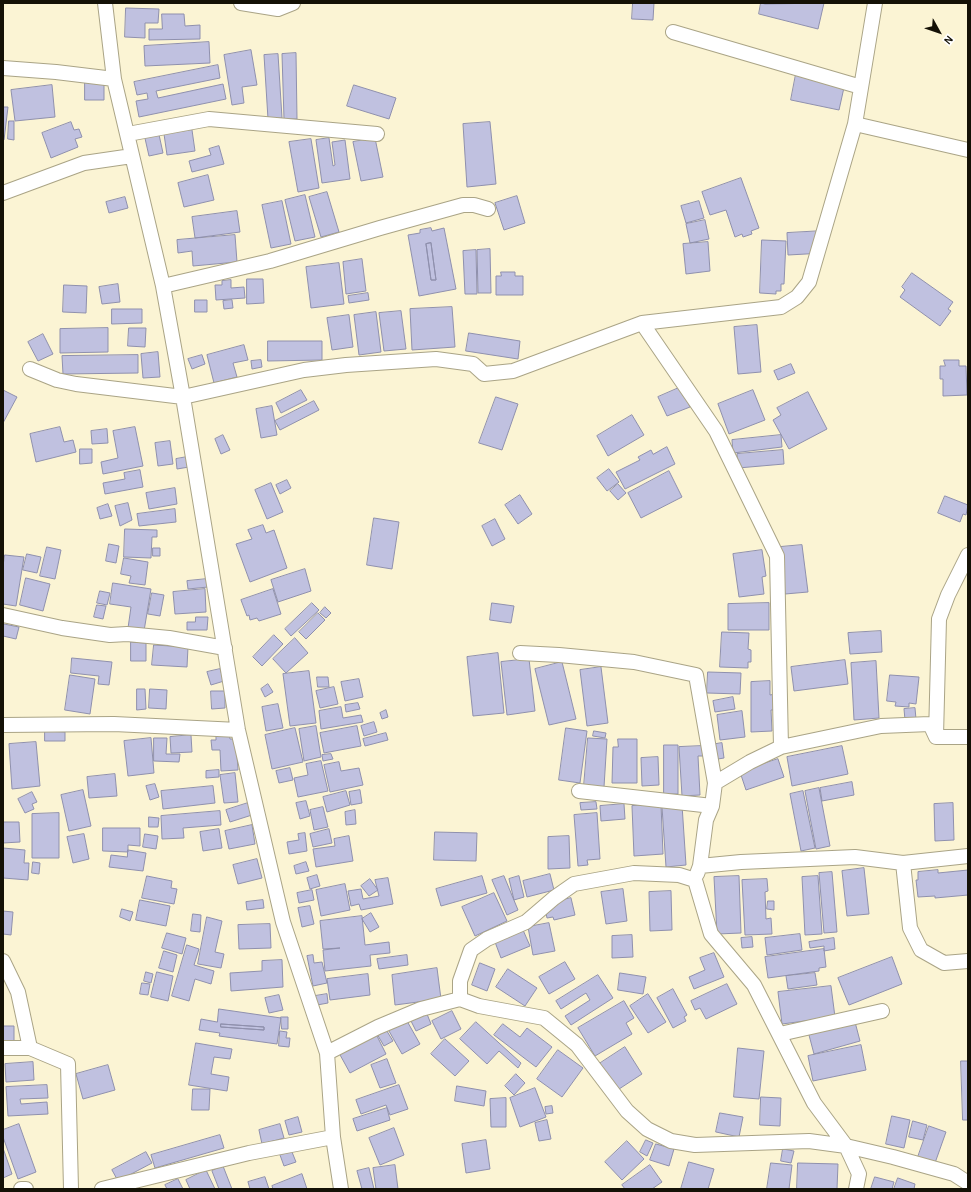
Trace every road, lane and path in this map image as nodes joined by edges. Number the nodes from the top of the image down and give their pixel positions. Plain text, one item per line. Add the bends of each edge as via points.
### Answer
1 (106, 3) edge
2 (241, 3) edge
3 (293, 3) edge
4 (875, 3) edge
5 (673, 32) dead end
6 (3, 68) edge
7 (114, 79) junction
8 (861, 87) junction
9 (855, 124) junction
10 (128, 134) junction
11 (377, 134) dead end
12 (968, 150) edge
13 (132, 156) junction
14 (3, 193) edge
15 (488, 210) dead end
16 (162, 286) junction
17 (642, 323) junction
18 (30, 369) dead end
19 (183, 398) junction
20 (968, 555) edge
21 (3, 616) edge
22 (225, 648) junction
23 (520, 653) dead end
24 (3, 725) edge
25 (238, 730) junction
26 (936, 737) junction
27 (968, 737) edge
28 (781, 747) junction
29 (715, 783) junction
30 (579, 791) dead end
31 (712, 806) junction
32 (968, 856) edge
33 (903, 863) junction
34 (700, 866) junction
35 (695, 880) junction
36 (3, 961) edge
37 (968, 961) edge
38 (460, 999) junction
39 (882, 1011) dead end
40 (780, 1034) junction
41 (3, 1048) edge
42 (30, 1048) junction
43 (327, 1053) junction
44 (333, 1137) junction
45 (846, 1146) junction
46 (968, 1183) edge
47 (22, 1189) edge
48 (26, 1189) edge
49 (71, 1189) edge
50 (102, 1189) edge
51 (341, 1189) edge
52 (856, 1189) edge

1 - 7 street
2 - 3 street via 278,10
4 - 8 street
5 - 8 street
6 - 7 street
7 - 10 street
8 - 9 street
9 - 12 street
9 - 17 street via 809,282 797,297 780,307
10 - 11 street via 209,119
10 - 13 street
13 - 14 street via 84,163
13 - 16 street
15 - 16 street via 474,205 463,205 270,261
16 - 19 street
17 - 19 street via 513,371 484,374 473,364 436,359 346,365 304,370
17 - 28 street via 716,431 777,556
18 - 19 street via 57,380 76,384
19 - 22 street
20 - 26 street via 939,619
21 - 22 street via 110,635 169,638
22 - 25 street
23 - 29 street via 634,662 696,675
24 - 25 street via 114,724
25 - 43 street via 283,922
26 - 27 street
26 - 28 street via 930,724 881,726
28 - 29 street
29 - 31 street
30 - 31 street
31 - 34 street via 706,820
32 - 33 street
33 - 34 street via 855,857
33 - 37 street via 910,928 921,950 944,963
34 - 35 street
35 - 38 street via 679,875 634,873 574,884 526,922 487,939 471,950 460,981
35 - 40 street via 711,934 754,985
36 - 42 street via 18,992
38 - 43 street via 421,1009
38 - 45 street via 479,1006 544,1018 577,1045 627,1111 647,1129 671,1141 695,1145 810,1141
39 - 40 street
40 - 45 street via 814,1103
41 - 42 street
42 - 49 street via 68,1064
43 - 44 street
44 - 50 street via 249,1153
44 - 51 street
45 - 46 street via 954,1174
45 - 52 street via 859,1174
47 - 48 street

